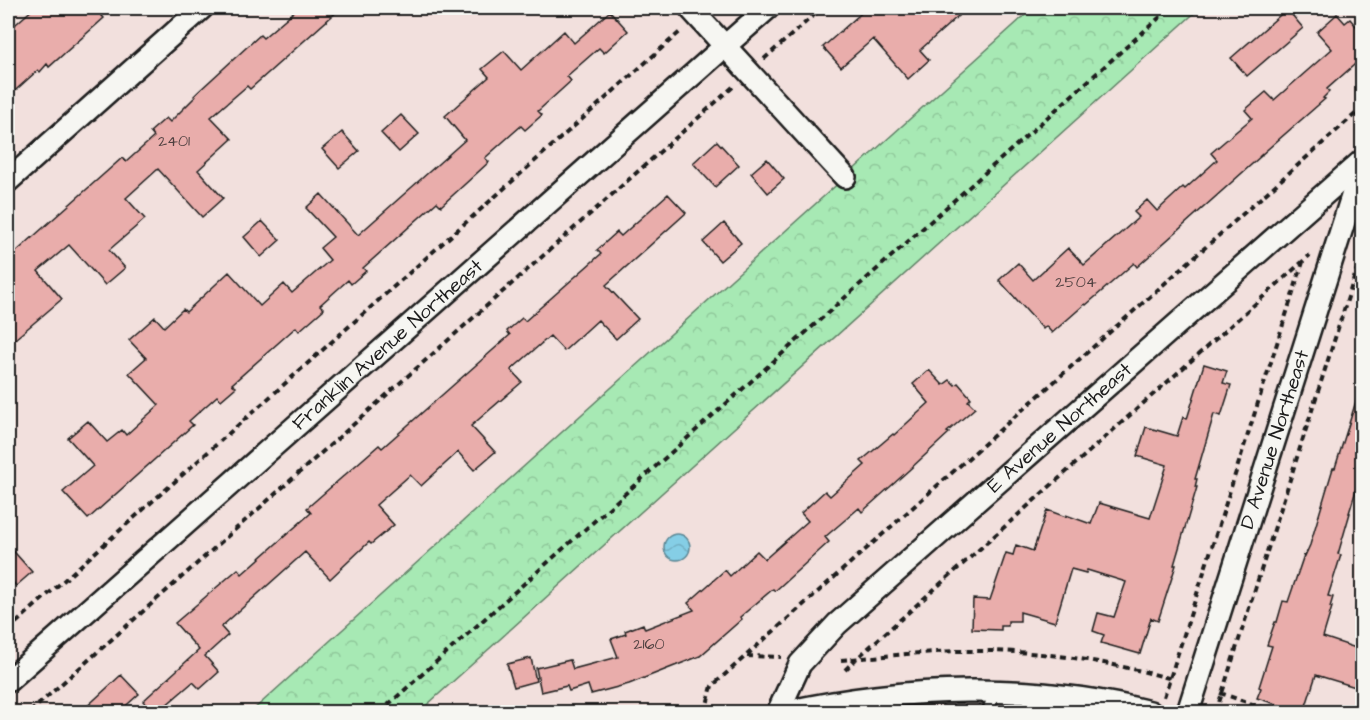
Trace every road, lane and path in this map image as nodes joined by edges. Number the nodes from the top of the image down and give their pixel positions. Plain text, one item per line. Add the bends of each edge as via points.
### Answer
1 (202, 8) edge
2 (768, 8) edge
3 (822, 8) edge
4 (1170, 8) edge
5 (688, 17) edge
6 (725, 46) junction
7 (761, 62) dead end
8 (737, 84) dead end
9 (1362, 108) edge
10 (1362, 163) edge
11 (845, 177) dead end
12 (8, 181) edge
13 (1318, 248) dead end
14 (1362, 253) edge
15 (1303, 261) junction
16 (8, 630) edge
17 (746, 656) junction
18 (785, 657) dead end
19 (856, 659) junction
20 (841, 660) dead end
21 (845, 670) dead end
22 (1170, 678) junction
23 (8, 681) edge
24 (1182, 681) dead end
25 (1211, 690) dead end
26 (1222, 694) junction
27 (991, 702) edge
28 (1157, 705) edge
29 (30, 712) edge
30 (380, 712) edge
31 (705, 712) edge
32 (778, 712) edge
33 (786, 712) edge
34 (1188, 712) edge
35 (1216, 712) edge
36 (1276, 712) edge

1 - 12 street
2 - 6 street, Franklin Avenue Northeast
3 - 7 path
4 - 30 path
5 - 6 street
5 - 16 path
6 - 11 street
6 - 23 street, Franklin Avenue Northeast
8 - 29 path
9 - 17 path
10 - 32 street, E Avenue Northeast via 837,624 800,664
10 - 34 street, D Avenue Northeast
13 - 15 path
14 - 26 path
15 - 19 path
15 - 22 path
17 - 18 path
17 - 31 path via 712,686
19 - 20 path
19 - 21 path
19 - 22 path via 924,653 1015,652 1092,661
22 - 24 path
22 - 28 path
25 - 26 path
26 - 35 path
26 - 36 path
27 - 28 street via 1042,693
27 - 33 street via 949,691 858,699

